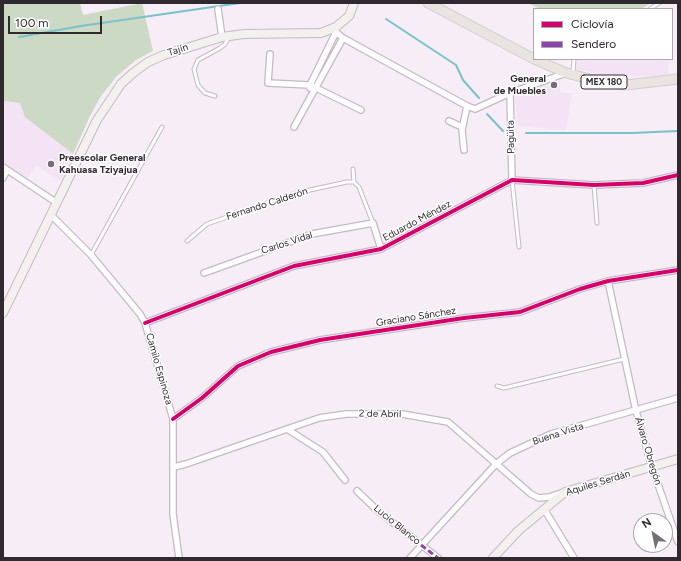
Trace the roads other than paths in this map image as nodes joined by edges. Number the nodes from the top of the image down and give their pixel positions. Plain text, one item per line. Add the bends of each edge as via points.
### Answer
1 (354, 3) edge
2 (428, 3) edge
3 (218, 9) dead end
4 (336, 30) junction
5 (226, 36) junction
6 (343, 38) junction
7 (270, 54) dead end
8 (533, 58) edge
9 (322, 59) junction
10 (536, 60) edge
11 (574, 60) edge
12 (329, 64) junction
13 (570, 74) junction
14 (678, 79) edge
15 (310, 85) junction
16 (317, 87) junction
17 (510, 93) junction
18 (310, 95) junction
19 (215, 96) dead end
20 (467, 106) junction
21 (361, 110) dead end
22 (449, 121) dead end
23 (162, 127) dead end
24 (294, 127) dead end
25 (462, 127) junction
26 (464, 150) dead end
27 (5, 169) edge
28 (353, 169) dead end
29 (678, 175) edge
30 (3, 178) edge
31 (512, 180) junction
32 (354, 182) junction
33 (594, 185) junction
34 (57, 203) junction
35 (51, 215) junction
36 (373, 223) junction
37 (597, 223) dead end
38 (188, 241) dead end
39 (519, 247) dead end
40 (381, 249) junction
41 (91, 255) junction
42 (678, 270) edge
43 (204, 273) dead end
44 (608, 281) junction
45 (3, 313) edge
46 (145, 323) junction
47 (624, 359) junction
48 (497, 386) dead end
49 (678, 398) edge
50 (636, 411) junction
51 (173, 418) junction
52 (287, 429) junction
53 (678, 459) edge
54 (496, 464) junction
55 (174, 467) junction
56 (652, 467) junction
57 (345, 480) dead end
58 (357, 491) dead end
59 (565, 492) junction
60 (544, 508) junction
61 (678, 542) edge
62 (421, 545) junction
63 (179, 558) edge
64 (410, 558) edge
65 (438, 558) edge
66 (493, 558) edge
67 (574, 558) edge

1 - 4 main road via 349,16
2 - 8 main road, MEX 180
3 - 5 street
4 - 5 main road, Tajín via 321,33
4 - 6 street
4 - 9 street
5 - 19 lane via 225,44 198,60 194,69 198,85 205,93
5 - 34 main road, Tajín via 148,62 121,84 97,120
6 - 12 street
6 - 20 street
7 - 15 street via 268,83
9 - 12 street
9 - 15 street
10 - 13 main road, MEX 180
11 - 13 lane
12 - 16 street
13 - 14 main road, MEX 180 via 626,84
13 - 17 street
15 - 16 street
15 - 18 street
16 - 18 street
16 - 21 street
17 - 20 street via 475,108
17 - 31 street, Pagüita
18 - 24 street
20 - 25 street
22 - 25 street
23 - 41 lane
25 - 26 street
27 - 30 street
27 - 34 street
28 - 32 lane
29 - 33 street via 643,183
31 - 33 street
31 - 39 lane
31 - 40 street, Eduardo Méndez
32 - 36 lane via 359,187
32 - 38 lane, Fernando Calderón via 296,193 243,211 207,224
33 - 37 lane
34 - 35 main road, Tajín
35 - 41 street, Camilo Espinoza
35 - 45 main road, Tajín
36 - 40 street
36 - 43 street, Carlos Vidal via 312,234
40 - 46 street, Eduardo Méndez via 294,266
41 - 46 street, Camilo Espinoza
42 - 44 street, Graciano Sánchez
44 - 47 street, Álvaro Obregón
44 - 51 street, Graciano Sánchez via 520,312 320,340 260,356 238,366 202,398
46 - 51 street, Camilo Espinoza
47 - 48 lane via 504,388
47 - 50 street, Álvaro Obregón
49 - 50 street, Buena Vista
50 - 54 street, Buena Vista via 551,434 524,445
50 - 56 street, Álvaro Obregón
51 - 55 street, Camilo Espinoza
52 - 54 street, 2 de Abril via 304,422 346,414 402,414 448,422
52 - 55 street, 2 de Abril
52 - 57 street via 323,452
53 - 56 main road, Aquiles Serdán
54 - 59 street, 2 de Abril via 535,496 549,497
54 - 62 street, Buena Vista
55 - 63 street, Camilo Espinoza via 173,514
56 - 59 main road, Aquiles Serdán
56 - 61 street, Álvaro Obregón
58 - 62 street, Lucio Blanco
59 - 60 main road, Aquiles Serdán
60 - 66 main road, Aquiles Serdán via 518,530
60 - 67 street
62 - 64 street, Buena Vista
62 - 65 street, Lucio Blanco

